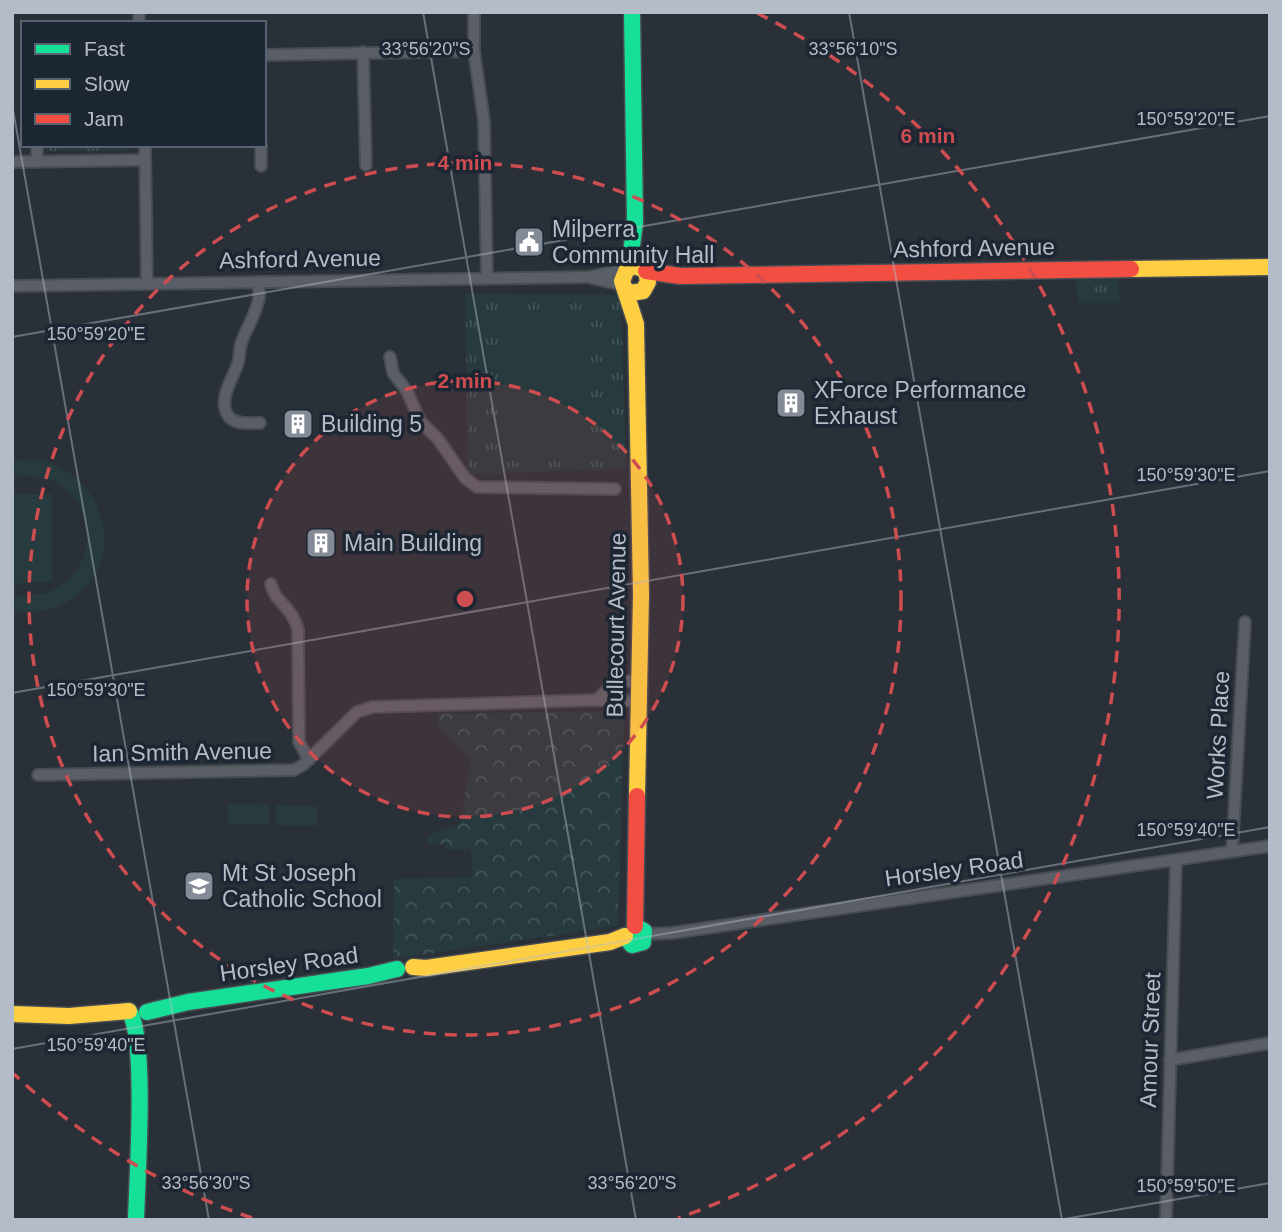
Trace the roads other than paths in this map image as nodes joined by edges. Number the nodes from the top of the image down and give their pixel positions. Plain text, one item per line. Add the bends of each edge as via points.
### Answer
1 (474, 12) edge
2 (632, 12) edge
3 (474, 51) junction
4 (363, 52) junction
5 (266, 55) edge
6 (37, 147) edge
7 (145, 147) edge
8 (261, 147) edge
9 (145, 160) junction
10 (12, 162) edge
11 (37, 162) junction
12 (366, 165) dead end
13 (261, 166) dead end
14 (1270, 267) edge
15 (639, 276) junction
16 (588, 277) junction
17 (487, 278) junction
18 (258, 282) junction
19 (147, 284) junction
20 (12, 286) edge
21 (624, 286) junction
22 (636, 324) junction
23 (390, 357) dead end
24 (260, 423) dead end
25 (615, 489) dead end
26 (271, 584) dead end
27 (1245, 622) dead end
28 (639, 681) junction
29 (597, 700) junction
30 (639, 701) junction
31 (309, 760) junction
32 (38, 775) dead end
33 (1270, 846) edge
34 (1233, 851) junction
35 (1176, 861) junction
36 (635, 932) junction
37 (185, 1003) junction
38 (12, 1014) edge
39 (140, 1015) junction
40 (1270, 1043) edge
41 (1170, 1060) junction
42 (136, 1220) edge
43 (1166, 1220) edge

1 - 3 street
2 - 15 main road, Bullecourt Avenue
3 - 4 street
3 - 17 street via 484,121
4 - 5 street
4 - 12 street
6 - 11 street
7 - 9 street
8 - 13 street
9 - 11 street
9 - 19 street
10 - 11 street
14 - 15 main road, Ashford Avenue
15 - 16 street, Ashford Avenue
15 - 21 main road via 635,293
15 - 22 main road, Bullecourt Avenue
16 - 17 street, Ashford Avenue
16 - 21 street, Ashford Avenue
17 - 18 street, Ashford Avenue
18 - 19 street, Ashford Avenue
18 - 24 street via 259,297 227,387 226,405 229,416 238,422
19 - 20 street, Ashford Avenue
21 - 22 main road, Bullecourt Avenue
22 - 28 main road, Bullecourt Avenue
23 - 25 street via 393,373 417,416 477,487
26 - 31 street via 298,630 299,742
27 - 34 street, Works Place
28 - 29 street via 617,681
28 - 30 main road, Bullecourt Avenue
29 - 30 street, Ian Smith Avenue
29 - 31 street, Ian Smith Avenue via 373,707 357,712
30 - 36 main road, Bullecourt Avenue
31 - 32 street, Ian Smith Avenue via 294,770 281,771
33 - 34 street, Horsley Road
34 - 35 street, Horsley Road
35 - 36 street, Horsley Road via 672,933
35 - 41 street, Amour Street
36 - 37 main road, Horsley Road via 610,942
37 - 39 main road via 159,1016
37 - 39 main road, Horsley Road via 182,999
38 - 39 main road, Horsley Road
39 - 42 main road
40 - 41 street
41 - 43 street, Amour Street

